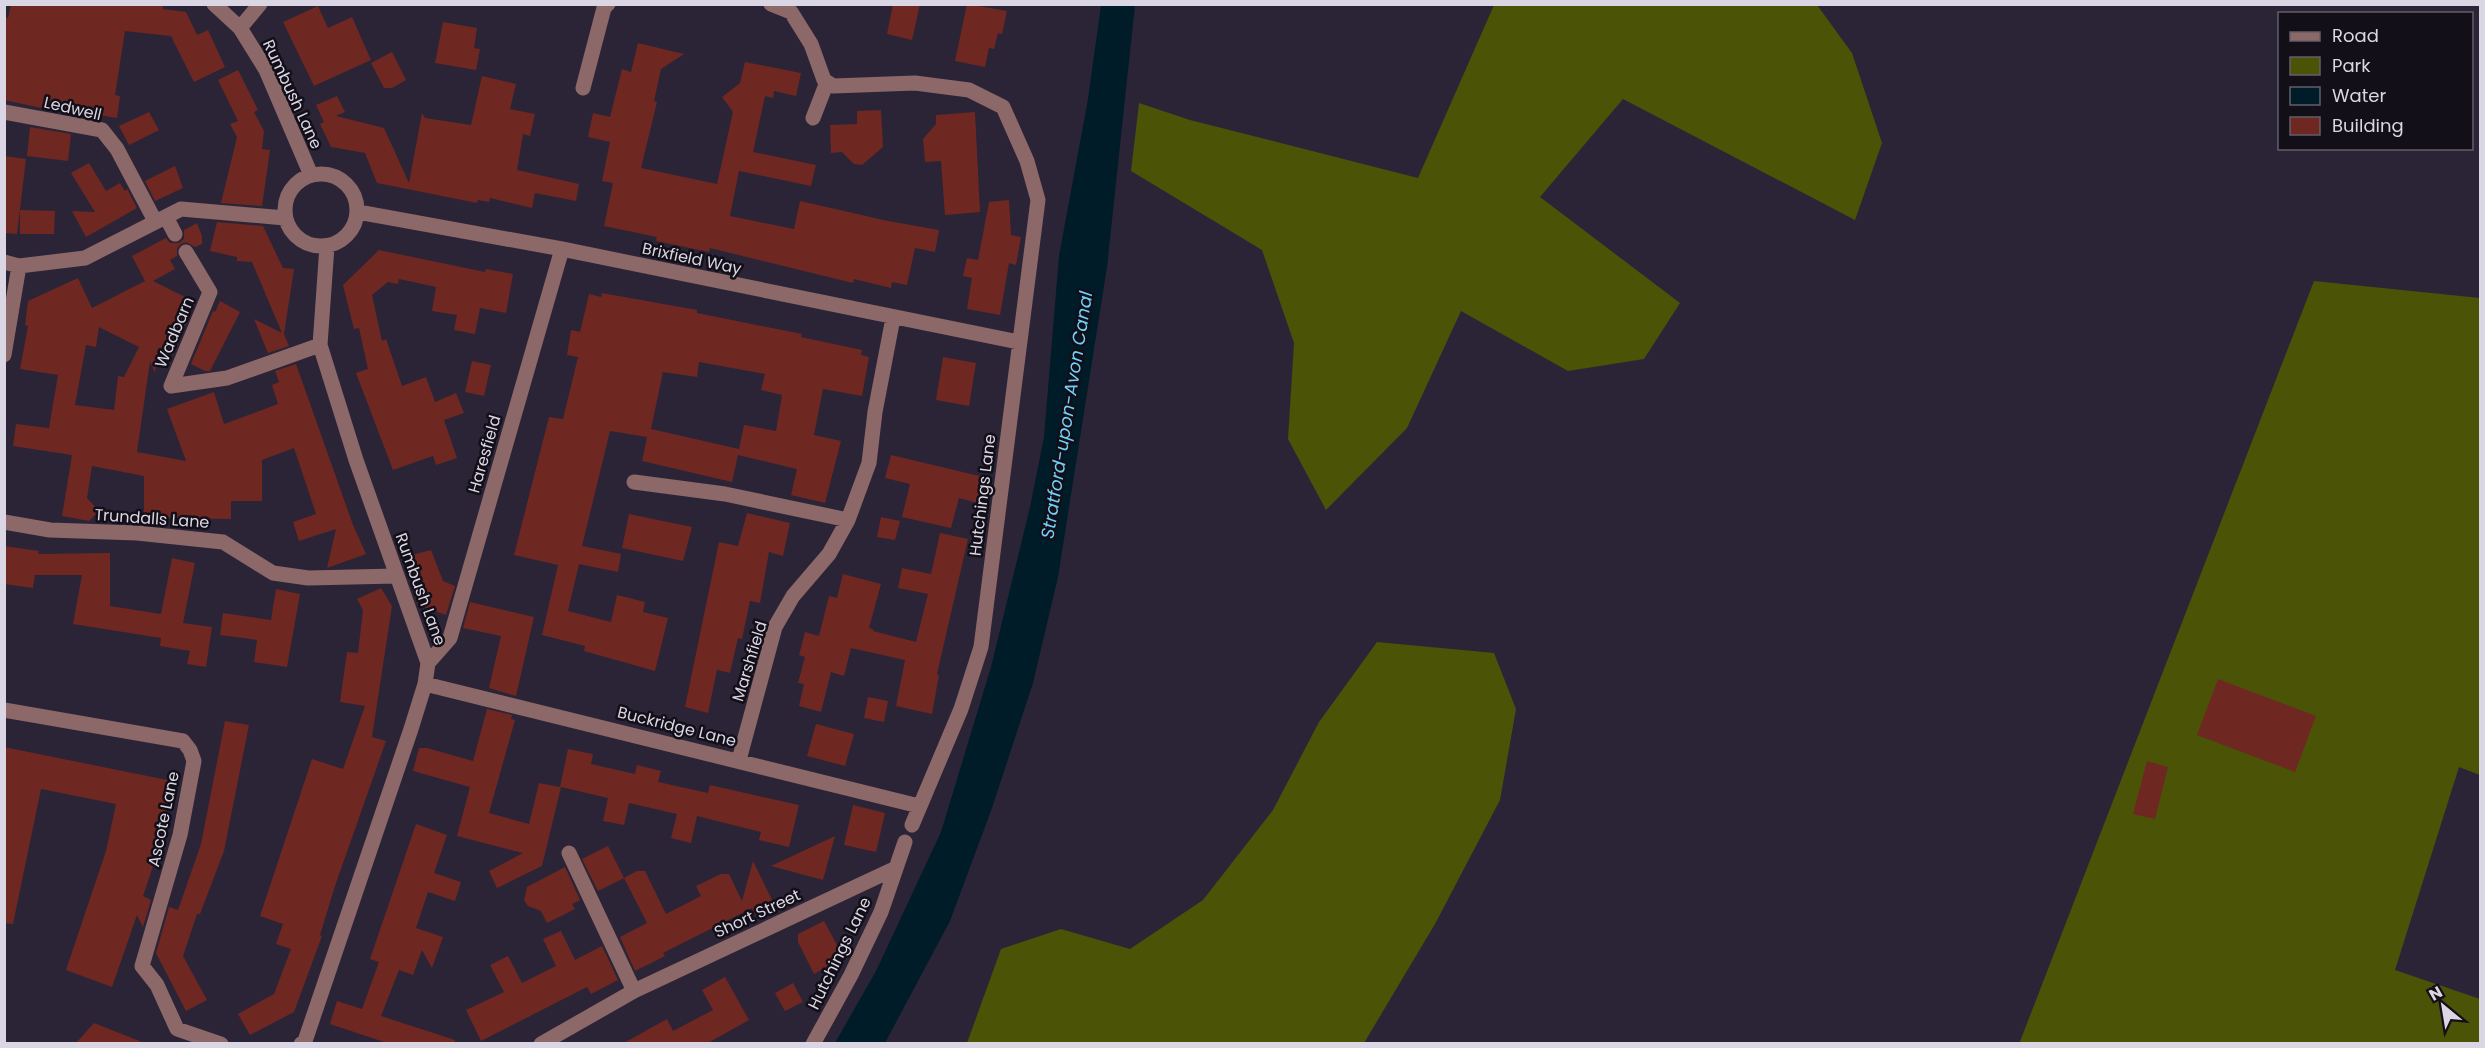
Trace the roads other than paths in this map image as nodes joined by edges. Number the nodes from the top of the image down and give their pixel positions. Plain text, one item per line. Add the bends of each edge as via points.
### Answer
1 (214, 4) edge
2 (260, 4) edge
3 (608, 4) edge
4 (771, 4) edge
5 (240, 28) junction
6 (827, 82) junction
7 (583, 88) dead end
8 (4, 112) edge
9 (813, 118) dead end
10 (311, 175) junction
11 (358, 212) junction
12 (285, 218) junction
13 (160, 219) junction
14 (175, 234) dead end
15 (327, 246) junction
16 (562, 249) junction
17 (186, 252) dead end
18 (12, 264) edge
19 (893, 318) junction
20 (1018, 342) junction
21 (320, 345) junction
22 (4, 355) edge
23 (634, 482) dead end
24 (848, 520) junction
25 (4, 522) edge
26 (396, 576) junction
27 (428, 663) junction
28 (425, 684) junction
29 (4, 710) edge
30 (740, 760) junction
31 (919, 806) junction
32 (912, 825) dead end
33 (905, 842) dead end
34 (569, 853) dead end
35 (896, 868) junction
36 (634, 991) junction
37 (305, 1043) edge
38 (220, 1044) edge
39 (541, 1044) edge
40 (813, 1044) edge

1 - 5 street, Rumbush Lane
2 - 5 street
3 - 7 street
4 - 6 street via 791,12 812,44
5 - 10 street, Rumbush Lane via 266,70
6 - 9 street
6 - 20 street, Hutchings Lane via 833,86 915,82 969,90 1003,107 1027,160 1038,200
8 - 13 street, Ledwell via 102,130
10 - 11 street via 322,173 344,181 357,201
10 - 12 street via 293,187
11 - 15 street via 348,234
11 - 16 street, Brixfield Way
12 - 13 street via 181,209
12 - 15 street via 296,237 316,246
13 - 14 street
13 - 18 street via 85,258
15 - 21 street, Rumbush Lane
16 - 19 street, Brixfield Way
16 - 27 street, Haresfield via 450,638
17 - 21 street, Wadbarn via 210,292 171,386 227,378
18 - 22 street
19 - 20 street, Brixfield Way
19 - 24 street, Marshfield via 875,412 870,463
20 - 31 street, Hutchings Lane via 981,647 961,709
21 - 26 street, Rumbush Lane
23 - 24 street via 725,494
24 - 30 street, Marshfield via 829,554 792,596 775,627
25 - 26 street, Trundalls Lane via 50,530 137,533 223,542 273,573 308,578
26 - 27 street, Rumbush Lane
27 - 28 street, Rumbush Lane
28 - 30 street, Buckridge Lane
28 - 37 street, Rumbush Lane
29 - 38 street, Ascote Lane via 183,741 190,750 194,762 180,835 142,966 157,985 177,1029
30 - 31 street, Buckridge Lane
31 - 32 street, Hutchings Lane
33 - 35 street, Hutchings Lane
34 - 36 street
35 - 36 street, Short Street
35 - 40 street, Hutchings Lane via 881,912
36 - 39 street, Short Street

